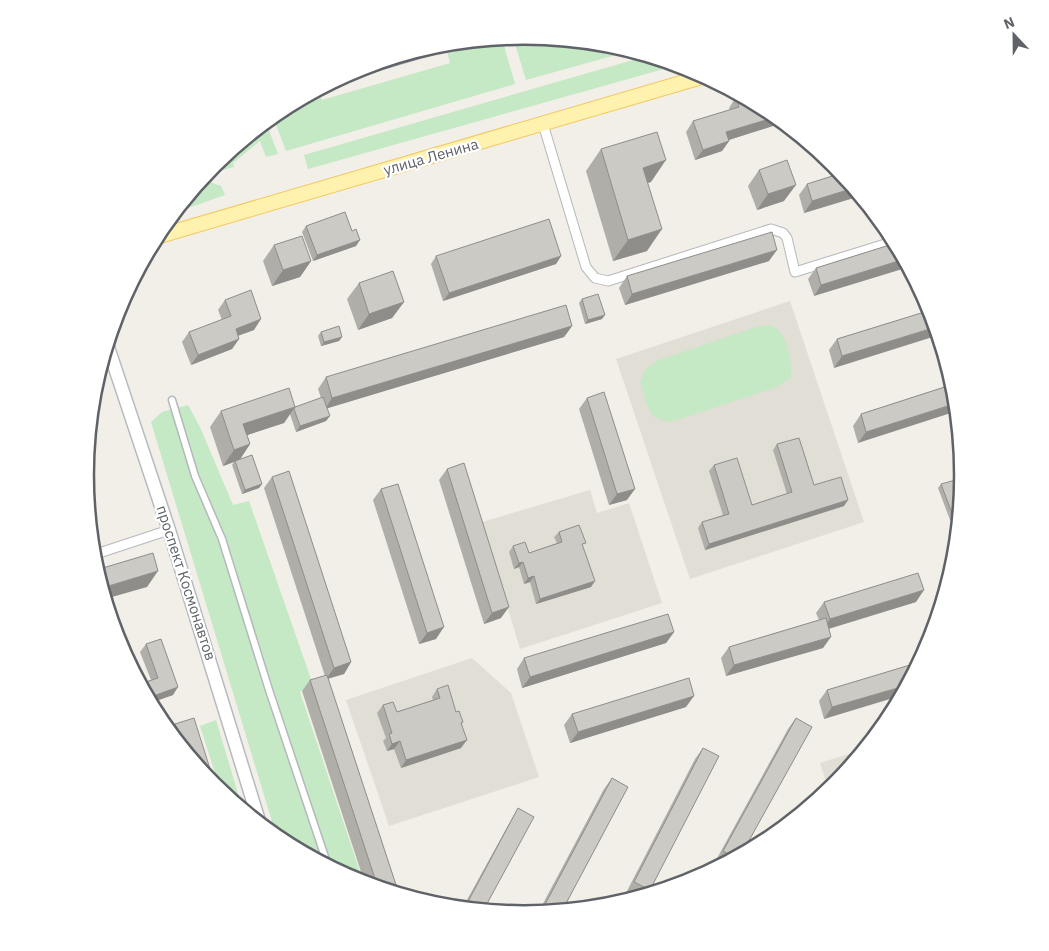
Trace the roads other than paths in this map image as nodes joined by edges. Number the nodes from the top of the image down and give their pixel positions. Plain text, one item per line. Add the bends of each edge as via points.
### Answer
1 (693, 80) edge
2 (543, 124) junction
3 (169, 233) edge
4 (887, 244) edge
5 (112, 355) edge
6 (172, 400) dead end
7 (169, 530) junction
8 (101, 553) edge
9 (256, 812) edge
10 (325, 857) edge

1 - 2 main road, улица Ленина
2 - 3 main road, улица Ленина
2 - 4 street via 586,268 595,278 608,281 771,230 783,233 787,238 795,272
5 - 7 main road, проспект Космонавтов
6 - 10 street via 195,476 222,539
7 - 8 street
7 - 9 main road, проспект Космонавтов

